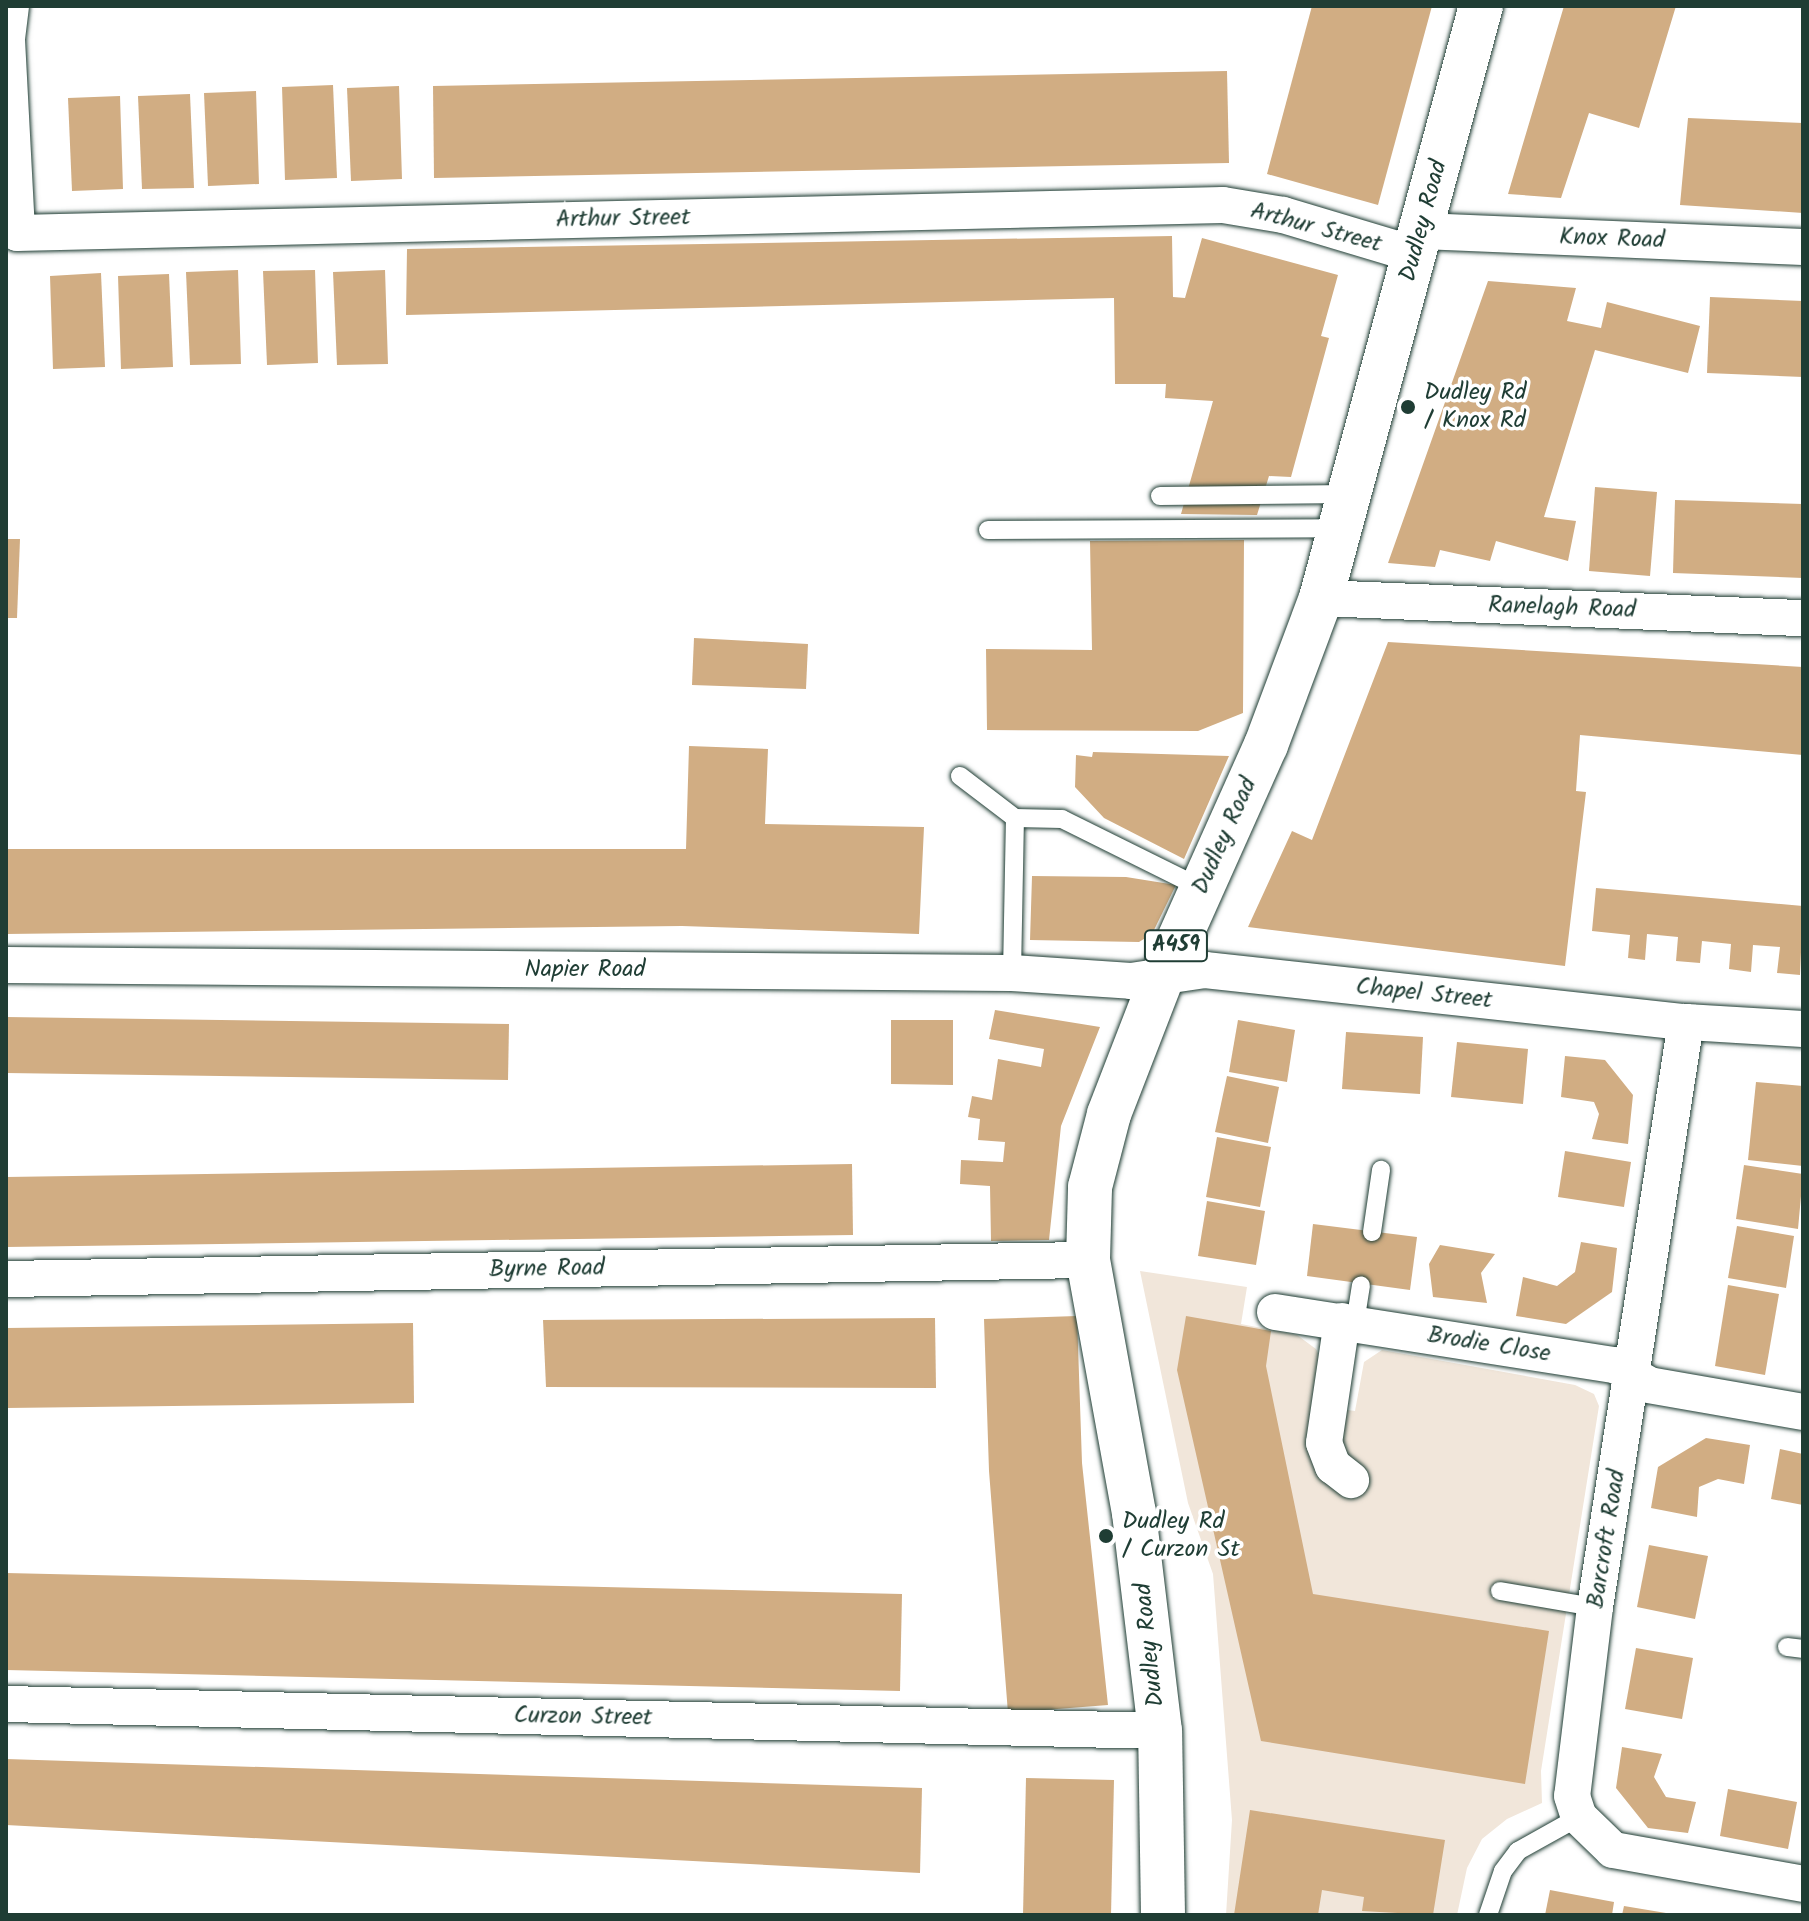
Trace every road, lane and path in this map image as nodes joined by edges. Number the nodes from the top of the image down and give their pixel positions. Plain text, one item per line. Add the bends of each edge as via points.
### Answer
1 (11, 6) edge
2 (1481, 6) edge
3 (7, 40) edge
4 (1419, 243) junction
5 (1803, 247) edge
6 (1160, 496) dead end
7 (1348, 511) junction
8 (988, 530) dead end
9 (1321, 598) junction
10 (1803, 618) edge
11 (960, 776) dead end
12 (1015, 818) junction
13 (1201, 888) junction
14 (6, 965) edge
15 (1012, 973) junction
16 (1163, 975) junction
17 (1686, 1022) junction
18 (1803, 1029) edge
19 (1381, 1170) dead end
20 (1372, 1232) dead end
21 (1088, 1260) junction
22 (6, 1279) edge
23 (1361, 1285) dead end
24 (1275, 1312) dead end
25 (1348, 1322) junction
26 (1633, 1376) junction
27 (1803, 1412) edge
28 (1351, 1480) dead end
29 (1500, 1591) dead end
30 (1595, 1607) junction
31 (6, 1704) edge
32 (1160, 1731) junction
33 (1579, 1817) junction
34 (1803, 1884) edge
35 (1163, 1915) edge
36 (1488, 1915) edge

1 - 3 street
2 - 4 main road, Dudley Road / A459
3 - 4 street, Arthur Street via 17,233 1223,205
4 - 5 street, Knox Road
4 - 7 main road, Dudley Road / A459
6 - 7 lane
7 - 8 lane
7 - 9 main road, Dudley Road / A459
9 - 10 street, Ranelagh Road
9 - 13 main road, Dudley Road / A459 via 1282,706
11 - 12 lane
12 - 13 lane via 1062,819
12 - 15 lane
13 - 16 main road, Dudley Road / A459
14 - 15 street, Napier Road
15 - 16 street, Napier Road via 1131,981
16 - 17 street, Chapel Street via 1205,970
16 - 21 main road, Dudley Road / A459 via 1097,1154 1090,1187
17 - 18 street, Chapel Street
17 - 26 street, Barcroft Road
19 - 20 lane
21 - 22 street, Byrne Road
21 - 32 main road, Dudley Road / A459 via 1134,1513
23 - 25 lane
24 - 25 street, Brodie Close
25 - 26 street, Brodie Close via 1615,1365
25 - 28 street via 1324,1443 1333,1466
26 - 27 street, Brodie Close via 1649,1385
26 - 30 street, Barcroft Road
29 - 30 lane
30 - 33 street, Barcroft Road via 1572,1796
31 - 32 street, Curzon Street
32 - 35 main road, Dudley Road / A459
33 - 34 street via 1613,1850
33 - 36 lane via 1518,1851 1503,1871

